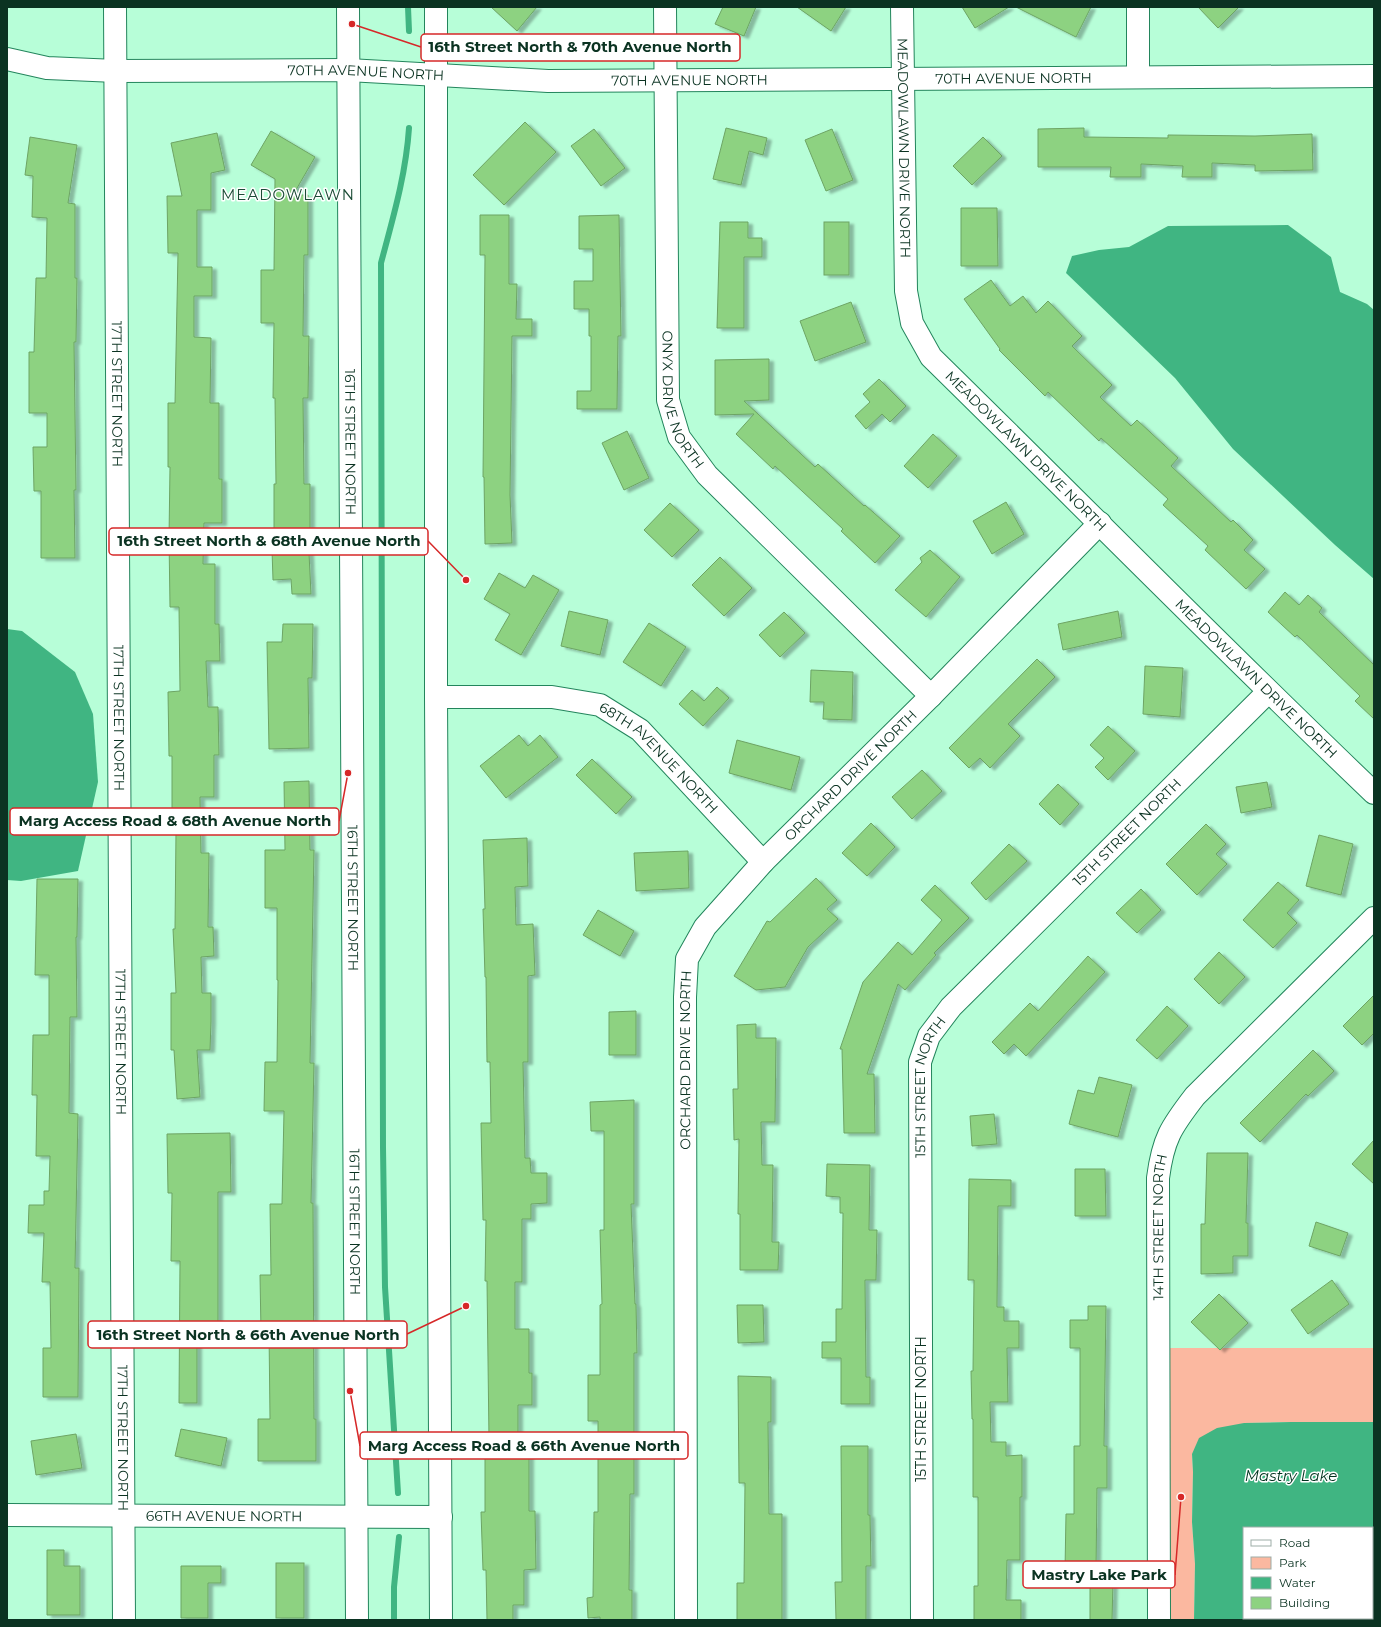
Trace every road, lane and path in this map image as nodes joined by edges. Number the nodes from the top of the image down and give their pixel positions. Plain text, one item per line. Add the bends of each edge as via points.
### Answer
1 (115, 7) edge
2 (348, 7) edge
3 (436, 7) edge
4 (665, 7) edge
5 (902, 7) edge
6 (1138, 7) edge
7 (7, 59) edge
8 (348, 70) junction
9 (116, 71) junction
10 (437, 74) junction
11 (1138, 76) junction
12 (1374, 76) edge
13 (902, 79) junction
14 (666, 80) junction
15 (1100, 523) junction
16 (1268, 692) junction
17 (931, 696) junction
18 (436, 697) junction
19 (1374, 794) edge
20 (763, 862) junction
21 (1374, 918) edge
22 (7, 1515) edge
23 (123, 1515) junction
24 (357, 1517) junction
25 (441, 1517) junction
26 (124, 1620) edge
27 (357, 1620) edge
28 (441, 1620) edge
29 (686, 1620) edge
30 (922, 1620) edge
31 (1160, 1620) edge

1 - 9 street, 17TH STREET NORTH
2 - 8 street, 16TH STREET NORTH
3 - 10 street
4 - 14 street, ONYX DRIVE NORTH
5 - 13 street, MEADOWLAWN DRIVE NORTH
6 - 11 street
7 - 9 street, 70TH AVENUE NORTH via 47,68
8 - 9 street, 70TH AVENUE NORTH
8 - 10 street, 70TH AVENUE NORTH
8 - 24 street, 16TH STREET NORTH
9 - 23 street, 17TH STREET NORTH
10 - 14 street, 70TH AVENUE NORTH via 548,81
10 - 18 street
11 - 12 street, 70TH AVENUE NORTH
11 - 13 street, 70TH AVENUE NORTH
13 - 14 street, 70TH AVENUE NORTH
13 - 15 street, MEADOWLAWN DRIVE NORTH via 906,291 912,323 931,357
14 - 17 street, ONYX DRIVE NORTH via 668,400 679,437 707,475
15 - 16 street, MEADOWLAWN DRIVE NORTH
15 - 17 street, ORCHARD DRIVE NORTH
16 - 19 street, MEADOWLAWN DRIVE NORTH
16 - 30 street, 15TH STREET NORTH via 957,1002 929,1036 920,1062
17 - 20 street, ORCHARD DRIVE NORTH
18 - 20 street, 68TH AVENUE NORTH via 552,697 600,705 640,730
18 - 25 street
20 - 29 street, ORCHARD DRIVE NORTH via 705,927 687,959
21 - 31 street, 14TH STREET NORTH via 1195,1096 1168,1133 1161,1154 1158,1178
22 - 23 street, 66TH AVENUE NORTH
23 - 24 street, 66TH AVENUE NORTH
23 - 26 street, 17TH STREET NORTH
24 - 25 street, 66TH AVENUE NORTH
24 - 27 street, 16TH STREET NORTH
25 - 28 street

